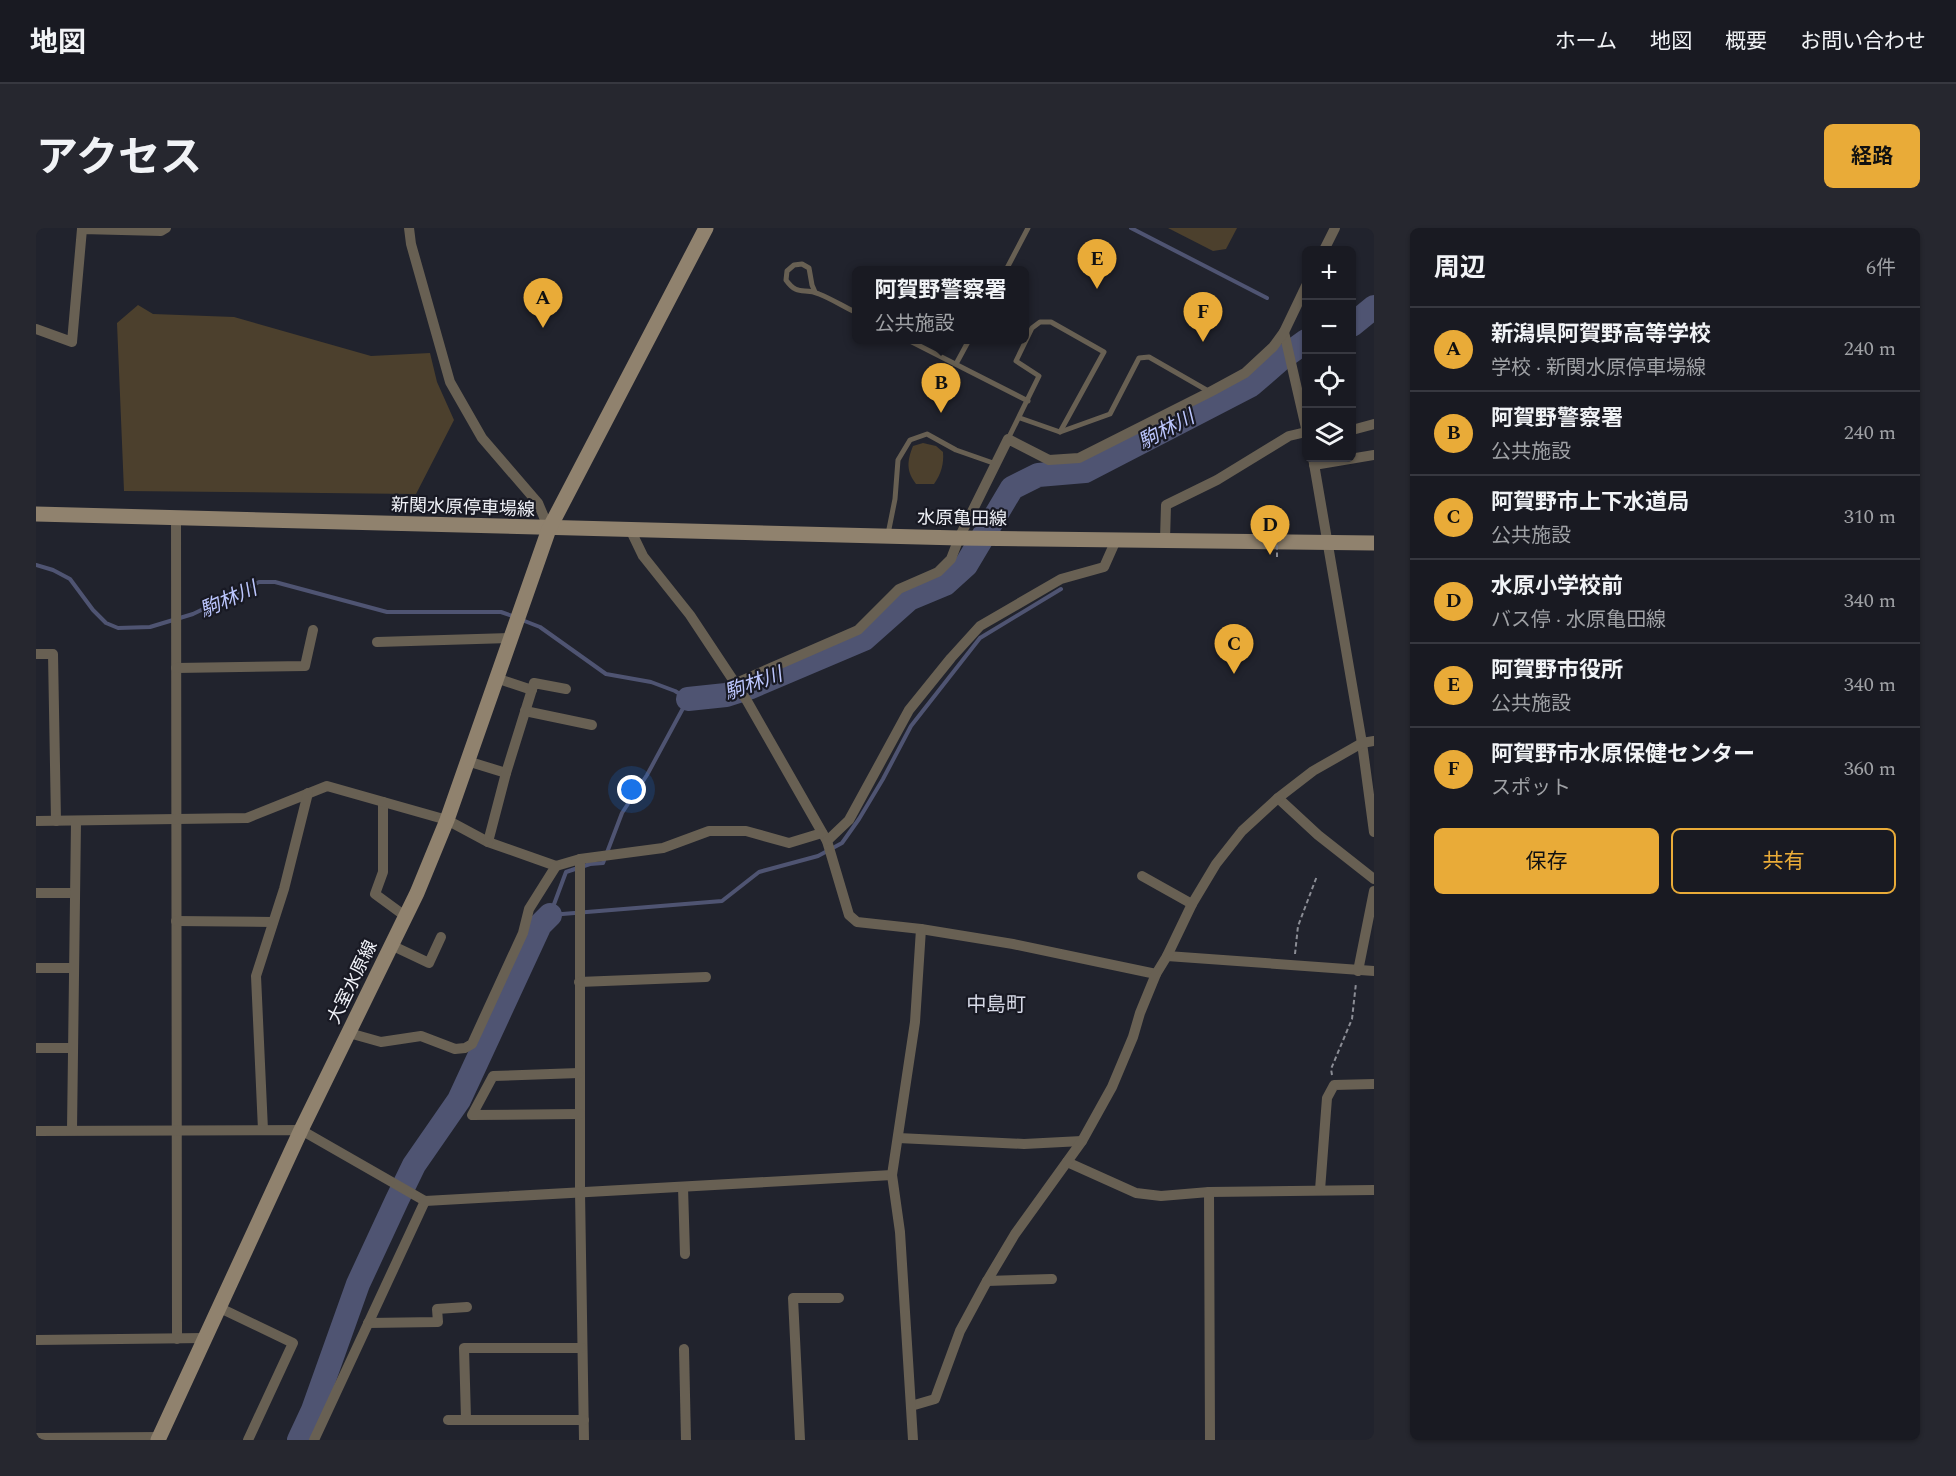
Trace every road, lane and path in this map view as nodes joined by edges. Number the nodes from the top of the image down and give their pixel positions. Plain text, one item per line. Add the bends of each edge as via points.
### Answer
1 (166, 228) edge
2 (409, 228) edge
3 (706, 228) edge
4 (1028, 228) edge
5 (1335, 228) edge
6 (1326, 246) edge
7 (1008, 266) edge
8 (815, 292) junction
9 (1302, 294) edge
10 (852, 310) edge
11 (36, 329) edge
12 (1284, 332) junction
13 (1029, 334) edge
14 (918, 344) edge
15 (966, 344) edge
16 (1024, 344) edge
17 (956, 364) junction
18 (1210, 392) junction
19 (1028, 402) junction
20 (1302, 412) edge
21 (1020, 418) junction
22 (1374, 424) edge
23 (1356, 429) edge
24 (1302, 431) edge
25 (1060, 432) junction
26 (1008, 439) junction
27 (1374, 455) edge
28 (1356, 457) edge
29 (1314, 462) edge
30 (996, 464) junction
31 (36, 514) edge
32 (176, 519) junction
33 (1277, 527) dead end
34 (549, 529) junction
35 (630, 529) junction
36 (888, 535) junction
37 (964, 538) junction
38 (1116, 540) junction
39 (1165, 540) junction
40 (1326, 543) junction
41 (1374, 543) edge
42 (1277, 557) dead end
43 (313, 630) dead end
44 (510, 638) junction
45 (377, 642) dead end
46 (36, 654) edge
47 (176, 668) junction
48 (496, 678) junction
49 (736, 683) junction
50 (566, 689) dead end
51 (532, 690) junction
52 (525, 711) junction
53 (592, 725) dead end
54 (1374, 741) edge
55 (1362, 743) junction
56 (467, 761) junction
57 (506, 773) junction
58 (308, 793) junction
59 (1278, 798) junction
60 (383, 802) junction
61 (176, 820) junction
62 (447, 820) junction
63 (36, 821) edge
64 (56, 821) junction
65 (76, 822) junction
66 (1374, 832) edge
67 (824, 837) junction
68 (488, 842) junction
69 (580, 859) junction
70 (556, 866) junction
71 (1142, 876) dead end
72 (1317, 876) dead end
73 (1374, 879) edge
74 (1374, 891) edge
75 (36, 893) edge
76 (75, 893) junction
77 (1192, 904) junction
78 (405, 916) junction
79 (176, 921) junction
80 (273, 922) junction
81 (921, 929) junction
82 (441, 937) dead end
83 (391, 945) junction
84 (1167, 956) junction
85 (1294, 966) junction
86 (36, 968) edge
87 (74, 968) junction
88 (1358, 971) junction
89 (1374, 971) edge
90 (1156, 974) junction
91 (706, 976) dead end
92 (579, 982) junction
93 (349, 1033) junction
94 (36, 1048) edge
95 (73, 1048) junction
96 (579, 1073) junction
97 (1374, 1084) edge
98 (1334, 1085) junction
99 (580, 1114) junction
100 (263, 1130) junction
101 (301, 1130) junction
102 (36, 1131) edge
103 (72, 1131) junction
104 (177, 1131) junction
105 (898, 1138) junction
106 (1082, 1142) junction
107 (1067, 1162) junction
108 (892, 1176) junction
109 (683, 1187) junction
110 (1320, 1190) junction
111 (1374, 1190) edge
112 (580, 1192) junction
113 (1209, 1192) junction
114 (425, 1201) junction
115 (686, 1254) dead end
116 (1052, 1279) dead end
117 (987, 1281) junction
118 (839, 1298) dead end
119 (467, 1307) dead end
120 (220, 1308) junction
121 (368, 1323) junction
122 (205, 1338) junction
123 (177, 1339) junction
124 (36, 1341) edge
125 (582, 1348) junction
126 (684, 1349) dead end
127 (911, 1406) junction
128 (466, 1419) junction
129 (448, 1420) dead end
130 (584, 1420) junction
131 (36, 1438) edge
132 (161, 1439) edge
133 (248, 1440) edge
134 (314, 1440) edge
135 (584, 1440) edge
136 (686, 1440) edge
137 (800, 1440) edge
138 (913, 1440) edge
139 (1210, 1440) edge

1 - 11 street via 82,229 72,342
2 - 34 street via 450,382 482,438 538,503
3 - 34 main road, 新関水原停車場線
4 - 7 lane
5 - 6 street
8 - 8 lane via 791,287 786,280 787,271 794,265 809,268
8 - 10 lane
9 - 12 street
12 - 18 street via 1245,373
12 - 20 street
13 - 25 lane via 1040,322 1051,322 1104,352
14 - 17 lane
15 - 17 lane
16 - 19 lane via 1016,361 1039,376
17 - 19 lane
18 - 25 lane via 1149,357 1139,358 1110,414
18 - 26 street via 1079,458 1049,460
19 - 21 lane
21 - 25 lane
21 - 26 lane
22 - 23 street
24 - 39 street via 1166,505
26 - 30 street
27 - 28 street
29 - 40 street
30 - 36 lane via 956,450 927,434 910,440 898,460 896,499
30 - 37 street
31 - 32 main road, 新関水原停車場線
32 - 34 main road, 新関水原停車場線
32 - 47 street
33 - 42 path, bridge
34 - 35 main road, 水原亀田線
34 - 44 main road, 大室水原線
35 - 36 main road, 水原亀田線
35 - 49 street via 643,556 690,615
36 - 37 main road, 水原亀田線
37 - 38 main road, 水原亀田線
37 - 49 street via 938,572 899,589 858,630
38 - 39 main road, 水原亀田線
38 - 67 street via 1104,567 1061,579 980,626 909,710 849,820
39 - 40 main road, 水原亀田線
40 - 41 main road, 水原亀田線
40 - 55 street
43 - 47 street via 304,666
44 - 45 street
44 - 48 main road, 大室水原線
46 - 64 street via 53,654
47 - 61 street
48 - 51 street
48 - 56 main road, 大室水原線
49 - 67 street
50 - 51 street via 534,683
51 - 52 street
52 - 53 street
52 - 57 street
54 - 55 street
55 - 59 street via 1313,771
55 - 66 street
56 - 57 street
56 - 62 main road, 大室水原線
57 - 68 street
58 - 60 street via 327,786
58 - 61 street via 247,818
58 - 80 street
59 - 73 street
59 - 77 street via 1242,831
60 - 62 street
60 - 78 street via 383,872 375,894
61 - 65 street
61 - 79 street
62 - 68 street
62 - 78 main road, 大室水原線
63 - 64 street
64 - 65 street
65 - 76 street
67 - 69 street via 789,843 747,831 710,831 663,848
67 - 81 street via 849,915 857,922
68 - 70 street
69 - 70 street
69 - 92 street
70 - 93 street via 529,909 523,933 472,1044 455,1049 421,1036 381,1042
71 - 77 street
72 - 85 path via 1298,926
74 - 88 street
75 - 76 street
76 - 87 street
77 - 84 street
78 - 83 main road, 大室水原線
79 - 80 street
79 - 104 street
80 - 100 street via 256,976
81 - 90 street
81 - 105 street via 915,1022
82 - 83 street via 429,963
83 - 93 main road, 大室水原線
84 - 85 street
84 - 90 street
85 - 88 street
86 - 87 street
87 - 95 street
88 - 89 street
88 - 98 path via 1352,1018 1331,1069
90 - 106 street via 1112,1087
91 - 92 street
92 - 96 street
93 - 101 main road, 大室水原線
94 - 95 street
95 - 103 street
96 - 99 street
96 - 99 street via 493,1076 472,1115
97 - 98 street
98 - 110 street via 1327,1098
99 - 112 street
100 - 101 street
100 - 104 street
101 - 114 street
101 - 120 main road, 大室水原線
102 - 103 street
103 - 104 street
104 - 123 street
105 - 106 street via 1024,1144
105 - 108 street
106 - 107 street
107 - 113 street via 1136,1193 1161,1196
107 - 117 street
108 - 109 street
108 - 127 street via 900,1233
109 - 112 street
109 - 115 street
110 - 111 street
110 - 113 street
112 - 114 street
112 - 125 street
113 - 139 street
114 - 121 street
116 - 117 street
117 - 127 street via 960,1331 935,1399
118 - 137 street via 793,1298
119 - 121 street via 437,1309 438,1322
120 - 122 main road, 大室水原線
120 - 133 street via 293,1343
121 - 134 street
122 - 123 street
122 - 132 main road, 大室水原線
123 - 124 street
125 - 128 street via 464,1347
125 - 130 street
126 - 136 street
127 - 138 street
128 - 129 street
128 - 130 street
130 - 135 street
131 - 132 street

